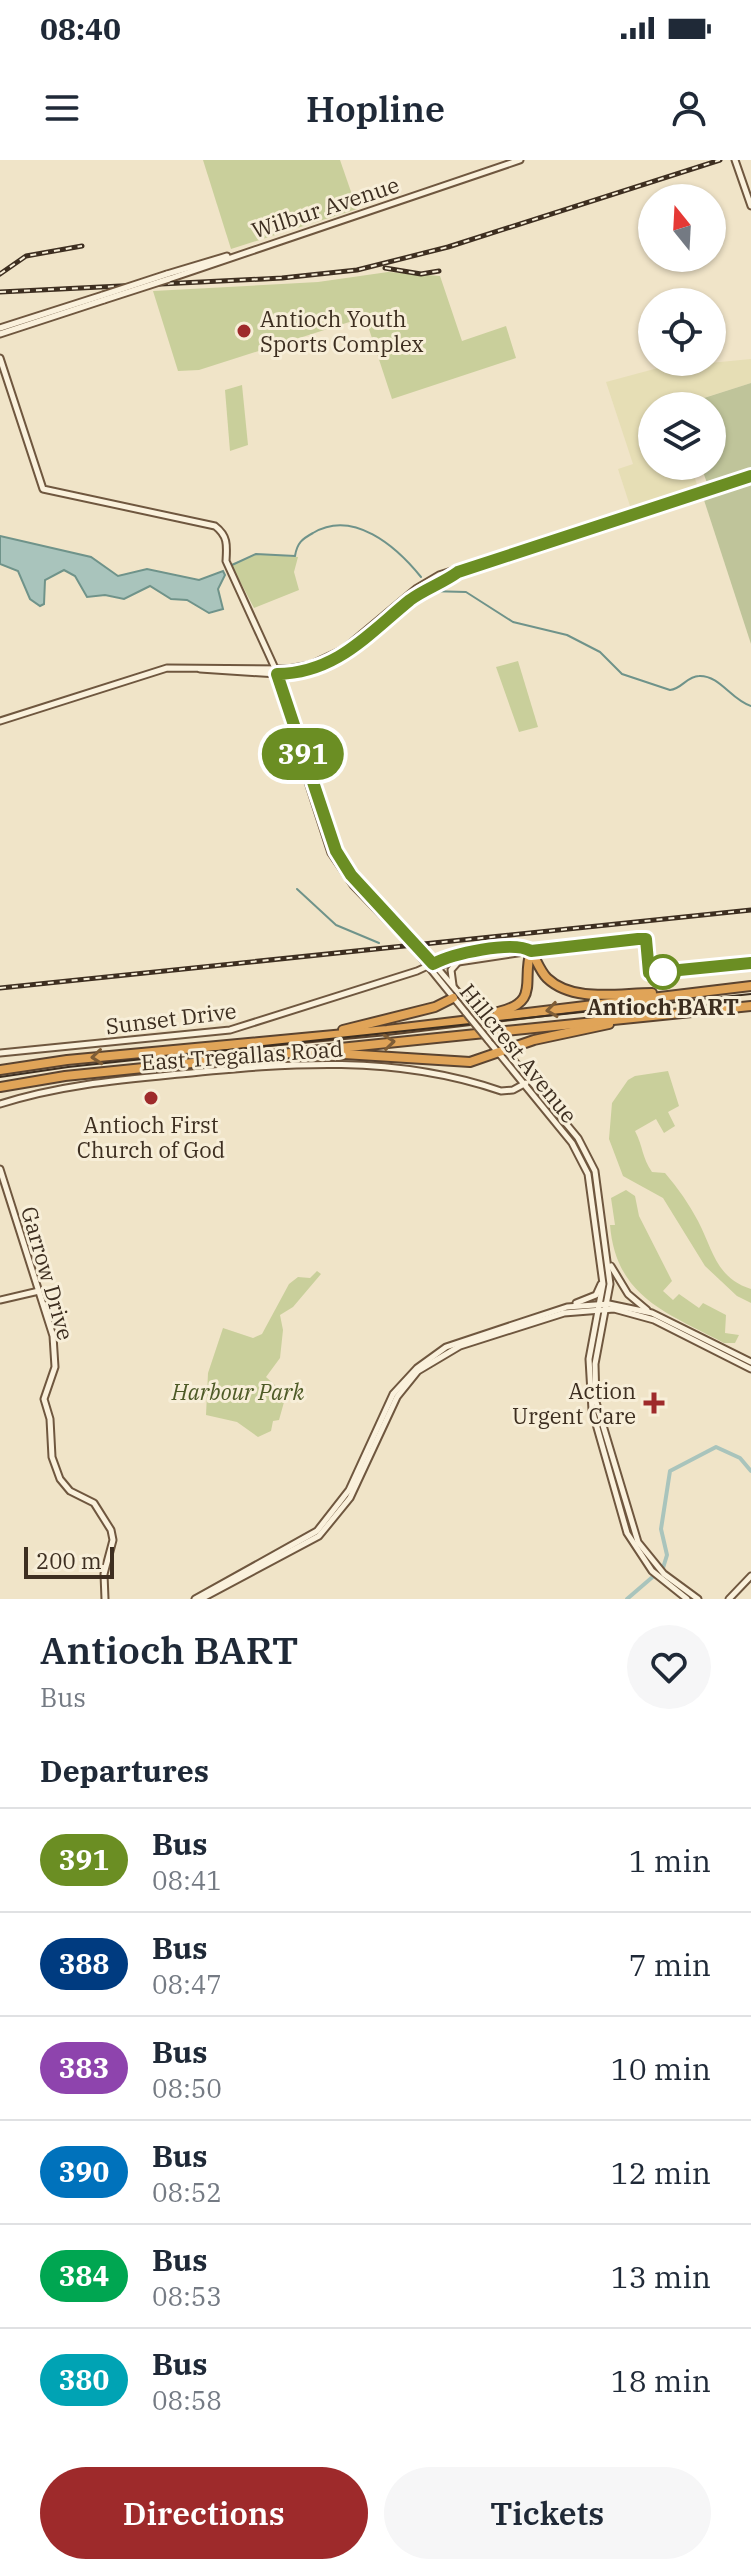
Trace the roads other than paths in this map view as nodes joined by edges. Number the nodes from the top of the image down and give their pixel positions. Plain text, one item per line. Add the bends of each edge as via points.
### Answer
1 (520, 160) edge
2 (735, 160) edge
3 (751, 206) edge
4 (49, 315) junction
5 (0, 328) edge
6 (0, 334) edge
7 (0, 358) edge
8 (751, 476) edge
9 (274, 672) junction
10 (0, 721) edge
11 (531, 951) junction
12 (459, 961) junction
13 (432, 965) junction
14 (751, 986) edge
15 (453, 987) junction
16 (685, 994) junction
17 (453, 998) junction
18 (751, 1006) edge
19 (623, 1019) junction
20 (437, 1024) junction
21 (287, 1040) junction
22 (312, 1050) junction
23 (503, 1052) junction
24 (0, 1053) edge
25 (0, 1070) edge
26 (527, 1082) junction
27 (0, 1087) edge
28 (0, 1104) edge
29 (0, 1169) edge
30 (609, 1261) junction
31 (603, 1279) junction
32 (39, 1291) junction
33 (0, 1300) edge
34 (605, 1306) junction
35 (567, 1307) junction
36 (652, 1313) junction
37 (751, 1362) edge
38 (751, 1369) edge
39 (662, 1576) junction
40 (751, 1576) edge
41 (105, 1599) edge
42 (198, 1599) edge
43 (687, 1599) edge
44 (698, 1599) edge
45 (729, 1599) edge

1 - 4 main road, Wilbur Avenue, bridge
2 - 3 main road
4 - 5 main road, Wilbur Avenue
4 - 6 main road, Wilbur Avenue
7 - 9 main road, Hillcrest Avenue via 43,489 215,526 226,538 226,561
8 - 9 main road via 439,575 333,656
9 - 10 main road via 153,671
9 - 13 main road, Hillcrest Avenue via 336,851
11 - 12 main road
11 - 13 main road via 520,947 473,952
11 - 16 highway via 547,978 575,993
11 - 20 highway via 529,985 519,1003
12 - 13 main road
12 - 15 main road via 451,970
13 - 15 main road, Hillcrest Avenue
13 - 17 main road, Hillcrest Avenue
13 - 24 main road, Sunset Drive via 230,1030
14 - 16 highway
15 - 23 main road, Hillcrest Avenue, bridge
16 -> 20 highway
17 - 21 highway via 397,1017
17 - 23 main road, Hillcrest Avenue, bridge
18 - 19 highway
22 -> 19 highway
19 - 23 highway
20 - 21 highway
21 -> 25 highway
22 - 23 highway via 470,1062
22 - 27 highway
23 - 26 main road, Hillcrest Avenue
26 - 28 main road, East Tregallas Road via 501,1091 413,1068 314,1062 62,1086
26 - 30 main road, Hillcrest Avenue via 589,1156
26 - 31 main road, Hillcrest Avenue via 582,1159 592,1189
29 - 32 main road, Garrow Drive
30 - 34 main road, Hillcrest Avenue
30 - 36 main road via 628,1294
31 - 34 main road, Hillcrest Avenue
31 - 35 main road via 596,1295
32 - 33 main road
32 - 41 main road, Garrow Drive via 55,1351 44,1399 52,1457 60,1479 70,1491 94,1503 111,1530
34 - 35 main road
34 - 36 main road
34 - 38 main road via 646,1317
34 - 39 main road via 589,1359 590,1402 622,1519 635,1548
34 - 42 main road via 564,1313 434,1359 393,1403 350,1498 335,1519 301,1548
35 - 42 main road via 459,1342 417,1368 388,1403 349,1490 317,1531
36 - 37 main road
39 - 43 main road
39 - 44 main road
40 - 45 main road

